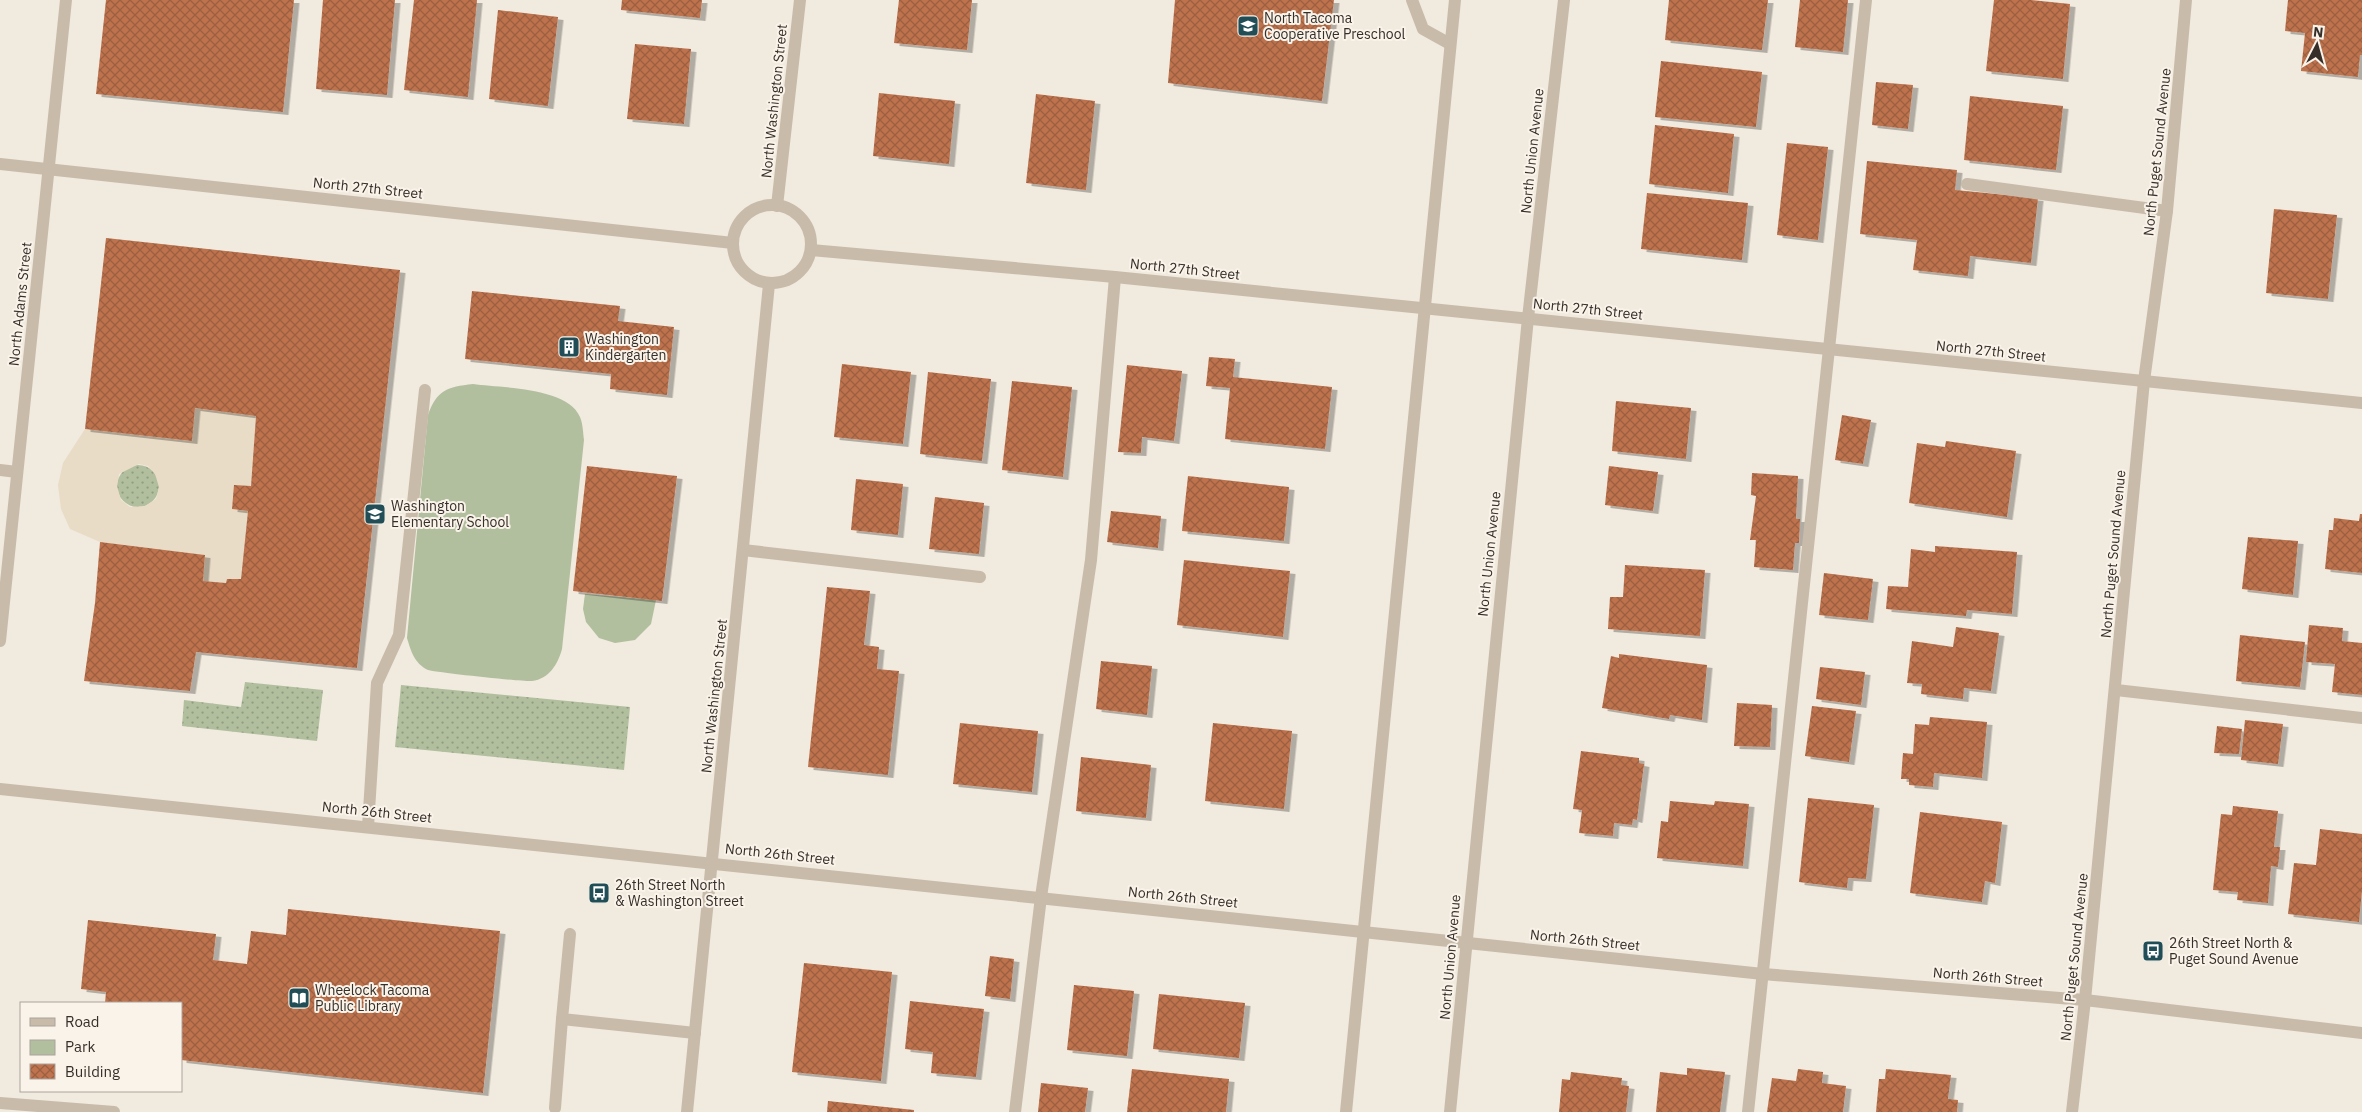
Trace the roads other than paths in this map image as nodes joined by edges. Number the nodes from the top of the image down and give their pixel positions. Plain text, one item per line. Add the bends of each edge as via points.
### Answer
1 (66, 0) edge
2 (800, 0) edge
3 (1412, 0) edge
4 (1455, 0) edge
5 (1564, 0) edge
6 (1866, 0) edge
7 (2186, 0) edge
8 (1450, 44) junction
9 (0, 164) edge
10 (49, 168) junction
11 (1967, 184) dead end
12 (777, 206) junction
13 (2167, 211) junction
14 (733, 243) junction
15 (811, 250) junction
16 (1115, 277) junction
17 (769, 284) junction
18 (1425, 309) junction
19 (1528, 318) junction
20 (1829, 350) junction
21 (2144, 380) junction
22 (425, 390) dead end
23 (2362, 403) edge
24 (0, 470) edge
25 (17, 472) junction
26 (743, 550) junction
27 (980, 576) dead end
28 (0, 641) edge
29 (2116, 690) junction
30 (2362, 718) edge
31 (0, 788) edge
32 (368, 826) junction
33 (713, 862) junction
34 (1041, 897) junction
35 (1365, 931) junction
36 (570, 934) dead end
37 (1466, 943) junction
38 (1763, 974) junction
39 (2085, 1000) junction
40 (562, 1019) junction
41 (695, 1032) junction
42 (2362, 1033) edge
43 (0, 1102) edge
44 (555, 1108) dead end
45 (114, 1112) edge
46 (687, 1112) edge
47 (1015, 1112) edge
48 (1346, 1112) edge
49 (1450, 1112) edge
50 (1748, 1112) edge
51 (2072, 1112) edge

1 - 10 street, North Adams Street
2 - 12 street, North Washington Street
3 - 8 street via 1423,29
4 - 8 street
5 - 19 street, North Union Avenue
6 - 20 street
7 - 13 street, North Puget Sound Avenue
8 - 18 street
9 - 10 street, North 27th Street
10 - 14 street, North 27th Street
10 - 25 street, North Adams Street
11 - 13 street
12 - 14 street via 761,207 748,214 738,225
12 - 15 street via 790,209 804,222
13 - 21 street, North Puget Sound Avenue
14 - 17 street via 743,270
15 - 16 street, North 27th Street
15 - 17 street via 800,272 788,280
16 - 18 street, North 27th Street
16 - 34 street via 1091,560
17 - 26 street, North Washington Street
18 - 19 street, North 27th Street
18 - 35 street
19 - 20 street, North 27th Street
19 - 37 street, North Union Avenue
20 - 21 street, North 27th Street
20 - 38 street
21 - 23 street, North 27th Street
21 - 29 street, North Puget Sound Avenue
22 - 32 street via 399,635 377,683
24 - 25 street
25 - 28 street, North Adams Street
26 - 27 street
26 - 33 street, North Washington Street
29 - 30 street
29 - 39 street, North Puget Sound Avenue
31 - 32 street, North 26th Street
32 - 33 street, North 26th Street
33 - 34 street, North 26th Street
33 - 41 street, North Washington Street
34 - 35 street, North 26th Street
34 - 47 street
35 - 37 street, North 26th Street
35 - 48 street
36 - 40 street
37 - 38 street, North 26th Street
37 - 49 street, North Union Avenue
38 - 39 street, North 26th Street
38 - 50 street
39 - 42 street, North 26th Street
39 - 51 street, North Puget Sound Avenue
40 - 41 street
40 - 44 street
41 - 46 street, North Washington Street
43 - 45 street

